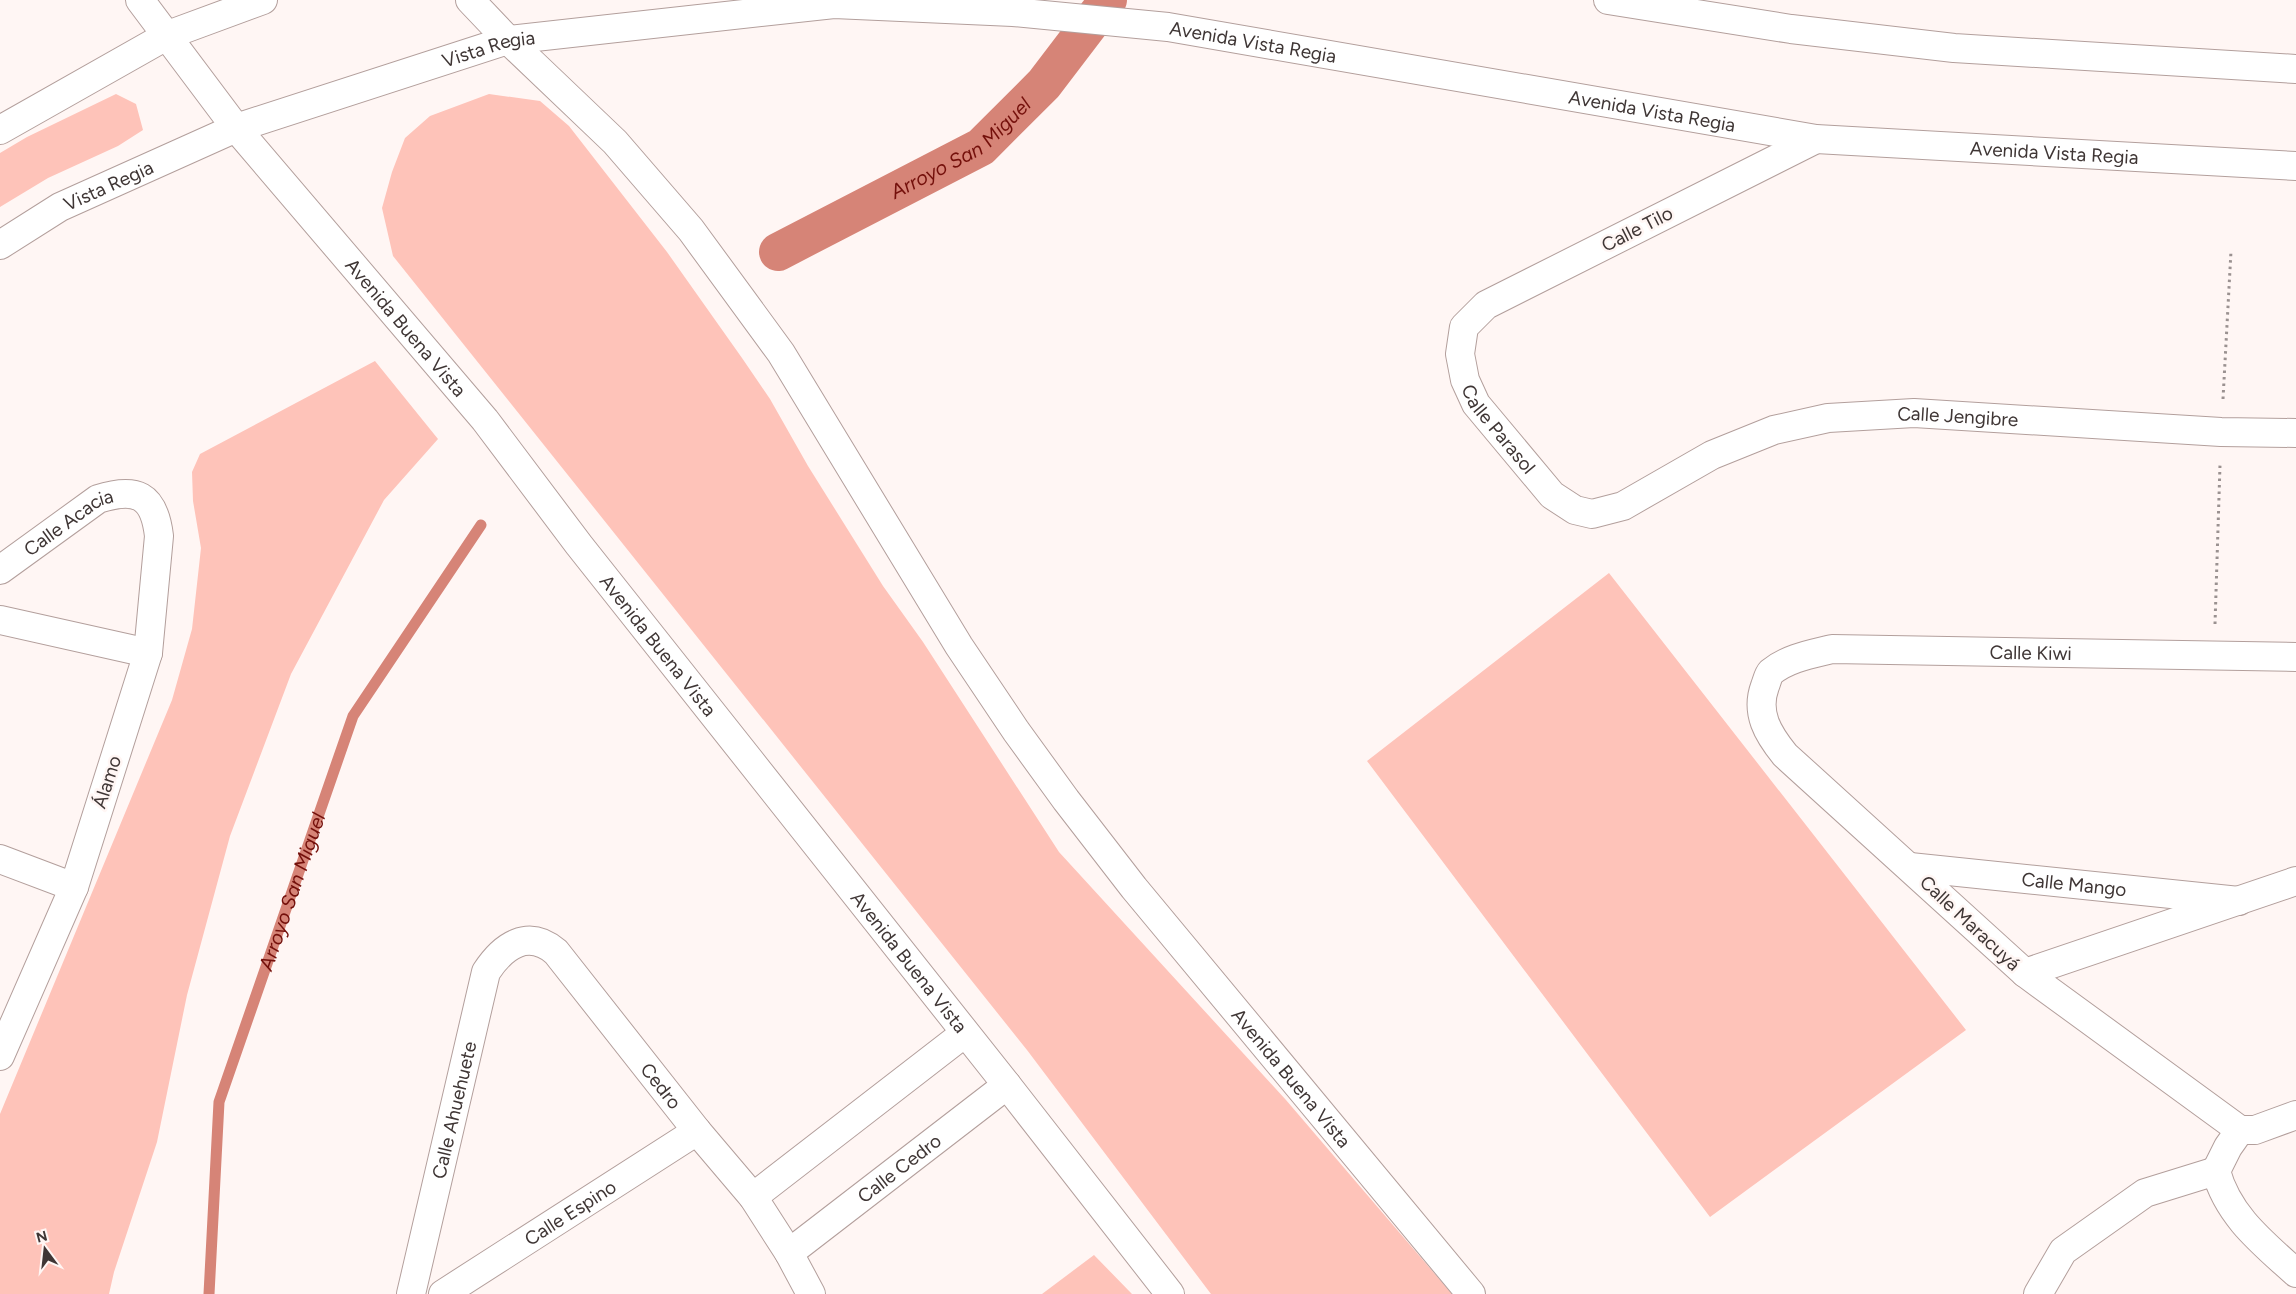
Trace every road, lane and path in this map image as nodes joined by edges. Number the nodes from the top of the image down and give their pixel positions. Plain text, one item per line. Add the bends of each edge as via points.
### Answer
1 (140, 0) edge
2 (263, 0) edge
3 (470, 0) edge
4 (1608, 0) edge
5 (1013, 12) joint
6 (168, 35) junction
7 (508, 40) junction
8 (2296, 69) edge
9 (236, 128) junction
10 (0, 130) edge
11 (1816, 139) junction
12 (2296, 166) edge
13 (0, 245) edge
14 (1464, 327) joint
15 (2296, 433) edge
16 (143, 499) joint
17 (1574, 510) joint
18 (0, 570) edge
19 (0, 620) edge
20 (148, 653) junction
21 (2296, 657) edge
22 (1770, 673) joint
23 (0, 859) edge
24 (1910, 867) junction
25 (2296, 881) edge
26 (74, 887) junction
27 (2239, 901) junction
28 (521, 943) joint
29 (2025, 973) junction
30 (965, 1033) junction
31 (0, 1056) edge
32 (1008, 1085) junction
33 (2296, 1115) edge
34 (2240, 1130) junction
35 (697, 1131) junction
36 (2216, 1171) junction
37 (753, 1197) junction
38 (790, 1252) junction
39 (2296, 1273) edge
40 (411, 1294) edge
41 (443, 1294) edge
42 (811, 1294) edge
43 (1170, 1294) edge
44 (1472, 1294) edge
45 (2038, 1294) edge

1 - 6 street, Avenida Buena Vista
2 - 6 street
3 - 7 street, Avenida Buena Vista
4 - 8 street via 1791,29 1954,48
5 - 7 street, Vista Regia via 834,4
5 - 11 street, Avenida Vista Regia via 1168,27
6 - 9 street, Avenida Buena Vista
6 - 10 street
7 - 9 street, Vista Regia
7 - 44 street, Avenida Buena Vista via 615,142 691,230 781,353 959,646 1060,792 1134,888
9 - 13 street, Vista Regia via 60,207
9 - 30 street, Avenida Buena Vista via 485,420 579,545
11 - 12 street, Avenida Vista Regia
11 - 14 street, Calle Tilo via 1486,305
14 - 17 street, Calle Parasol via 1460,354 1476,404 1552,495
15 - 17 street, Calle Jengibre via 2221,432 1914,413 1828,418 1774,430 1712,455 1607,512 1592,514
16 - 18 street, Calle Acacia via 117,493 98,499
16 - 20 street, Álamo via 153,508 159,536
19 - 20 street
20 - 26 street, Álamo
21 - 22 street, Calle Kiwi via 1832,649 1793,659
22 - 24 street, Calle Maracuyá via 1761,697 1762,718 1770,737 1785,755
23 - 26 street
24 - 27 street, Calle Mango
24 - 29 street, Calle Maracuyá
25 - 27 street, Calle Mango
26 - 31 street, Álamo
27 - 29 street, Calle Mango
28 - 35 street, Cedro via 536,940 556,952
28 - 40 street, Calle Ahuehuete via 496,957 486,972
29 - 34 street, Calle Maracuyá
30 - 32 street, Avenida Buena Vista
30 - 37 street
32 - 38 street, Calle Cedro
32 - 43 street, Avenida Buena Vista
33 - 34 street via 2255,1130
34 - 36 street
35 - 37 street, Cedro
35 - 41 street, Calle Espino
36 - 39 street via 2220,1188 2242,1224
36 - 45 street via 2146,1193 2063,1251
37 - 38 street, Cedro
38 - 42 street, Cedro

